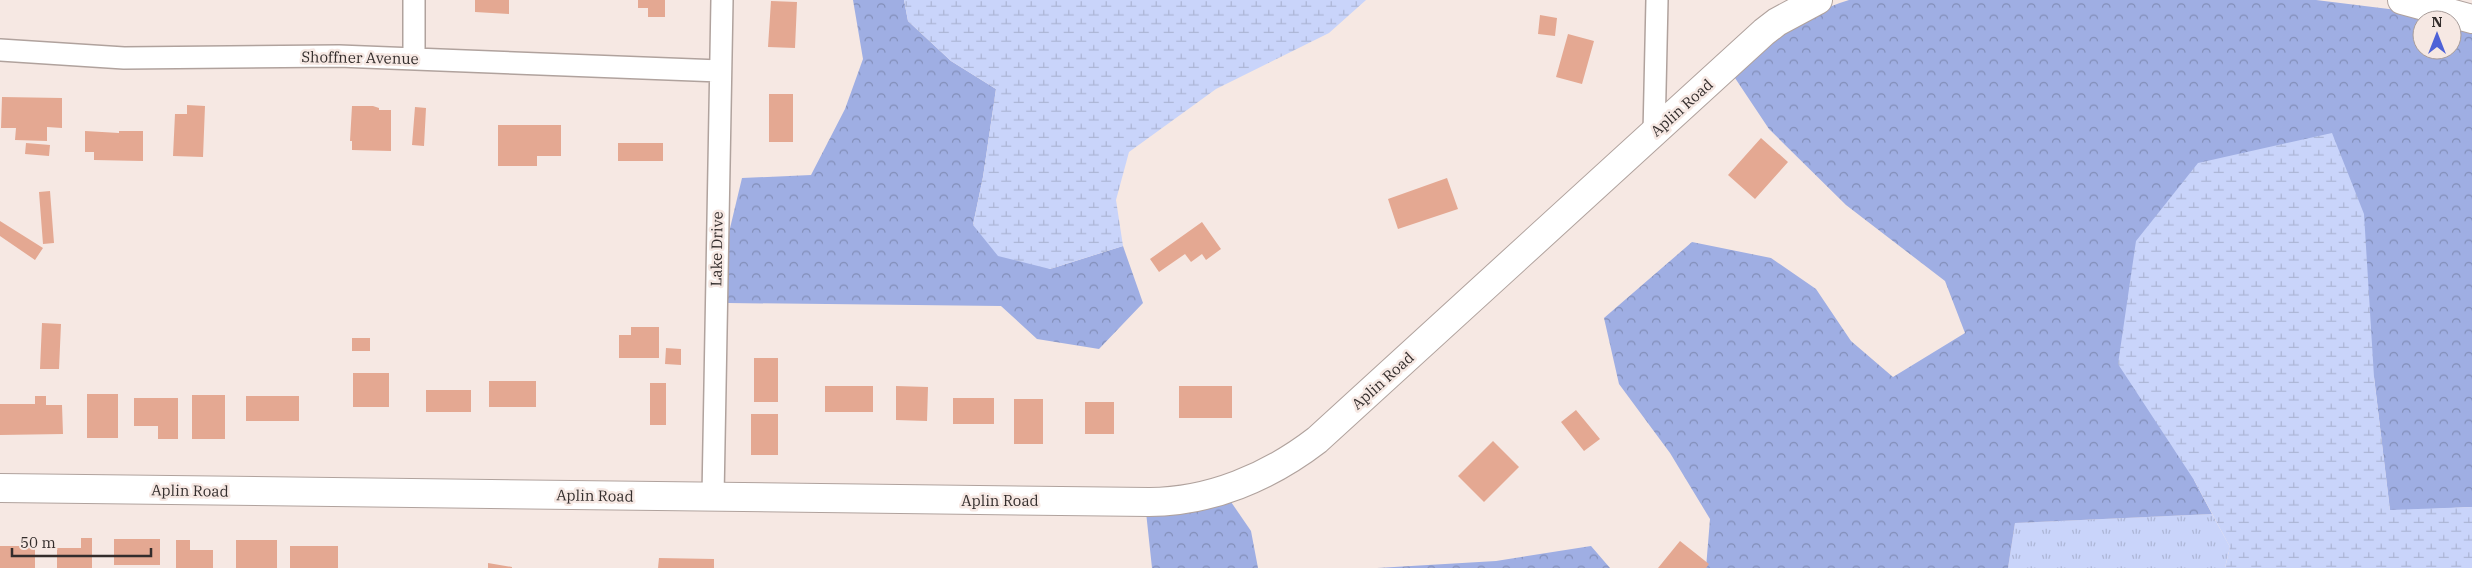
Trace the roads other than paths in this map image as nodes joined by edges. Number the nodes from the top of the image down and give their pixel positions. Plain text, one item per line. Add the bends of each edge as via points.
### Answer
1 (414, 0) edge
2 (722, 0) edge
3 (1657, 0) edge
4 (1818, 0) edge
5 (2402, 0) edge
6 (2472, 19) edge
7 (0, 50) edge
8 (414, 59) junction
9 (720, 71) junction
10 (1654, 134) junction
11 (0, 488) edge
12 (713, 497) junction

1 - 8 street
2 - 9 street, Lake Drive
3 - 10 street
4 - 10 street, Aplin Road via 1764,32
5 - 6 street
7 - 8 street, Shoffner Avenue via 124,58 339,56
8 - 9 street, Shoffner Avenue
9 - 12 street, Lake Drive
10 - 12 street, Aplin Road via 1318,440 1286,462 1234,487 1162,502
11 - 12 street, Aplin Road

